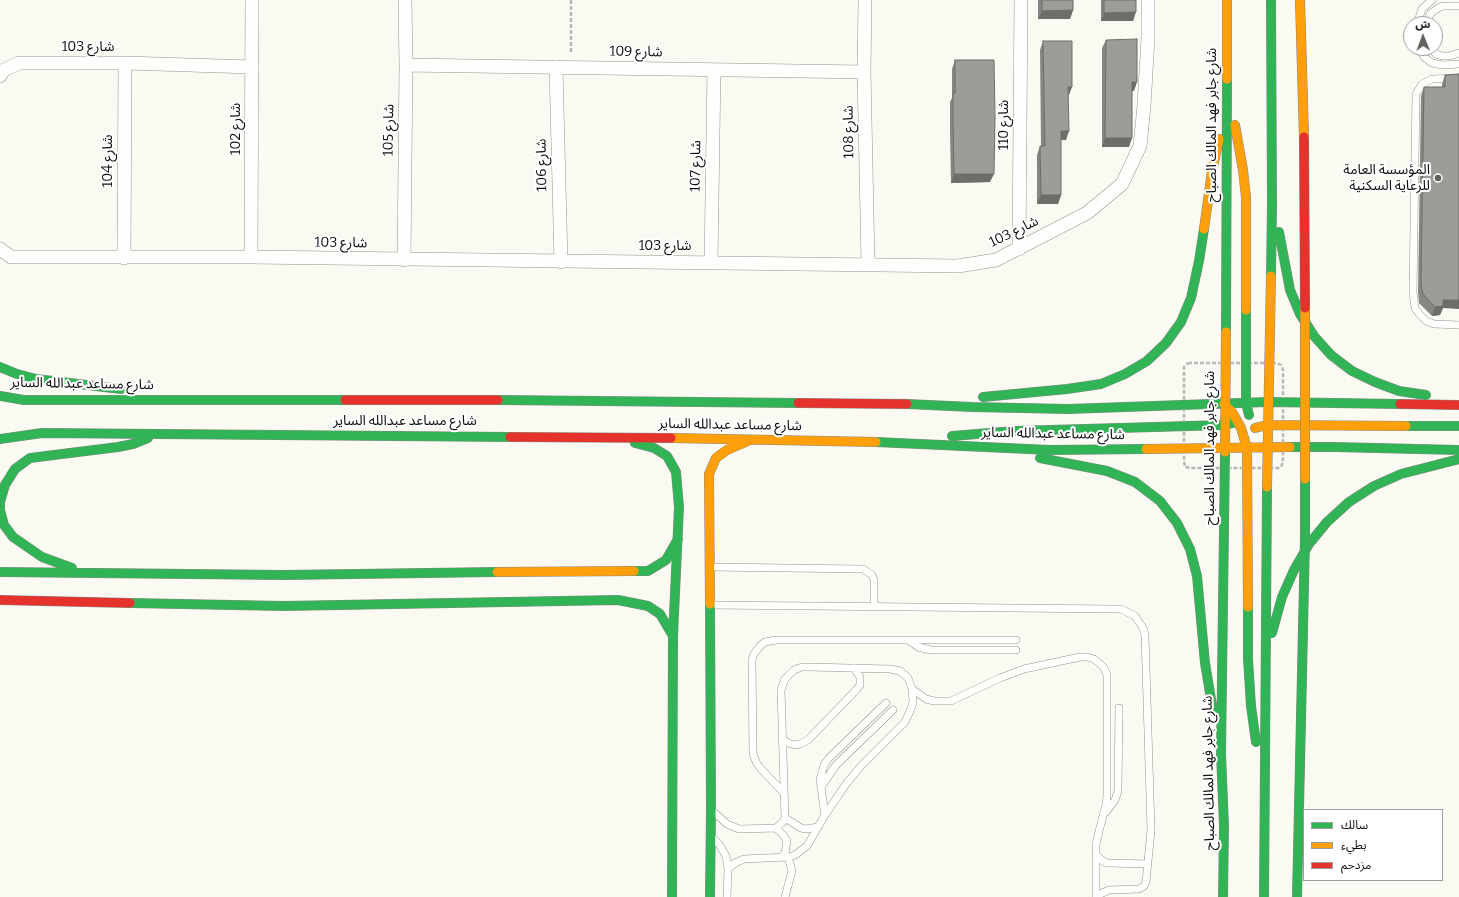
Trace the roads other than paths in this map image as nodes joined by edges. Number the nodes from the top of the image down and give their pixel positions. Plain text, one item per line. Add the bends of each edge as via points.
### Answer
1 (252, 0) edge
2 (405, 0) edge
3 (865, 0) edge
4 (1021, 0) edge
5 (1148, 0) edge
6 (1227, 0) edge
7 (1271, 0) edge
8 (1300, 0) edge
9 (1432, 0) edge
10 (1459, 6) edge
11 (1420, 16) edge
12 (1429, 16) edge
13 (1459, 53) edge
14 (1423, 56) edge
15 (1443, 56) edge
16 (125, 63) junction
17 (1459, 64) edge
18 (406, 65) junction
19 (252, 67) junction
20 (556, 67) junction
21 (714, 70) junction
22 (864, 72) junction
23 (0, 76) edge
24 (1458, 78) edge
25 (1227, 93) junction
26 (1227, 113) junction
27 (1272, 204) junction
28 (0, 249) edge
29 (1019, 249) junction
30 (124, 258) junction
31 (251, 258) junction
32 (404, 260) junction
33 (561, 262) junction
34 (711, 262) junction
35 (868, 264) junction
36 (1459, 325) edge
37 (0, 367) edge
38 (0, 396) edge
39 (194, 399) junction
40 (1268, 402) junction
41 (1459, 402) edge
42 (1246, 403) junction
43 (918, 404) junction
44 (1224, 404) junction
45 (1459, 405) edge
46 (1250, 416) junction
47 (1238, 422) junction
48 (1267, 425) junction
49 (1224, 426) junction
50 (1459, 426) edge
51 (1254, 428) junction
52 (160, 433) junction
53 (1243, 434) junction
54 (610, 437) junction
55 (0, 439) edge
56 (753, 439) junction
57 (910, 443) junction
58 (1000, 448) junction
59 (1224, 448) junction
60 (1247, 448) junction
61 (1267, 448) junction
62 (1459, 450) edge
63 (1459, 459) edge
64 (678, 539) junction
65 (710, 567) junction
66 (0, 572) edge
67 (109, 573) junction
68 (284, 575) junction
69 (294, 585) dead end
70 (295, 595) dead end
71 (0, 600) edge
72 (710, 605) junction
73 (284, 606) junction
74 (874, 607) junction
75 (673, 636) junction
76 (908, 640) junction
77 (1016, 640) dead end
78 (1016, 650) dead end
79 (1266, 655) junction
80 (854, 668) junction
81 (912, 689) junction
82 (886, 703) dead end
83 (1119, 708) dead end
84 (892, 710) dead end
85 (783, 740) junction
86 (1221, 754) junction
87 (1265, 781) junction
88 (821, 787) junction
89 (784, 793) junction
90 (711, 809) junction
91 (1104, 814) junction
92 (825, 815) junction
93 (785, 818) junction
94 (818, 827) junction
95 (776, 828) junction
96 (711, 836) junction
97 (1096, 855) junction
98 (784, 857) junction
99 (1148, 864) junction
100 (728, 869) junction
101 (1096, 896) edge
102 (672, 897) edge
103 (710, 897) edge
104 (727, 897) edge
105 (785, 897) edge
106 (1223, 897) edge
107 (1264, 897) edge
108 (1297, 897) edge

1 - 19 street, شارع 102
2 - 18 street, شارع 105
3 - 22 street, شارع 108
4 - 29 street, شارع 110
5 - 29 street, شارع 103 via 1140,146 1122,184 1087,213
6 - 25 main road, شارع جابر فهد المالك الصباح
7 - 27 main road
8 - 108 main road, bridge via 1305,194 1305,539
9 - 11 lane via 1422,9
10 - 12 lane via 1443,6
13 - 15 lane
14 - 17 lane via 1432,63
16 - 19 street, شارع 103
16 - 23 street, شارع 103 via 19,63 4,70
16 - 30 street, شارع 104
18 - 20 street, شارع 109
18 - 32 street, شارع 105
19 - 31 street, شارع 102
20 - 21 street, شارع 109
20 - 33 street, شارع 106
21 - 22 street, شارع 109
21 - 34 street, شارع 107
22 - 35 street, شارع 108
24 - 36 lane via 1432,79 1422,84 1416,94 1413,292 1416,308 1426,321 1434,324
25 - 26 main road, شارع جابر فهد المالك الصباح
25 - 42 main road via 1239,144 1246,197
26 - 43 main road via 1212,171 1191,298 1180,322 1166,343 1125,374 1100,384
26 - 44 main road, شارع جابر فهد المالك الصباح
27 - 40 main road
27 - 41 main road via 1290,290 1300,314 1314,336 1331,355 1352,371 1375,382 1399,390
28 - 30 street, شارع 103 via 11,257
29 - 35 street, شارع 103 via 996,260 958,266
30 - 31 street, شارع 103
31 - 32 street, شارع 103
32 - 33 street, شارع 103
33 - 34 street, شارع 103
34 - 35 street, شارع 103
37 - 39 main road via 36,379
38 - 39 main road, شارع مساعد عبدالله الساير via 24,400
39 - 43 main road, شارع مساعد عبدالله الساير
40 - 42 main road, شارع مساعد عبدالله الساير
40 - 45 main road, شارع مساعد عبدالله الساير
40 - 46 main road
40 - 48 main road
42 - 44 main road, شارع مساعد عبدالله الساير
42 - 46 main road
43 - 44 main road, شارع مساعد عبدالله الساير via 972,408 1068,409
44 - 47 main road
44 - 49 main road, شارع جابر فهد المالك الصباح
46 - 47 main road
46 - 51 main road
47 - 49 main road
47 - 53 main road
48 - 50 main road
48 - 51 main road
48 - 61 main road
49 - 57 main road via 987,433
49 - 59 main road, شارع جابر فهد المالك الصباح
51 - 53 main road
51 - 61 main road
52 - 54 main road, شارع مساعد عبدالله الساير
52 - 55 main road, شارع مساعد عبدالله الساير via 42,433
52 - 67 main road via 118,447 30,458 15,468 5,485 0,510 4,525 13,537 42,557 75,569
53 - 59 main road
53 - 60 main road
54 - 56 main road, شارع مساعد عبدالله الساير
54 - 64 main road via 654,448 667,456 676,472 682,506
56 - 57 main road, شارع مساعد عبدالله الساير
56 - 65 main road via 727,450 716,458 710,474 706,507
57 - 58 main road, شارع مساعد عبدالله الساير
58 - 59 main road, شارع مساعد عبدالله الساير
58 - 86 main road via 1107,471 1135,482 1160,501 1177,523 1190,549 1197,576 1205,663
59 - 60 main road, شارع مساعد عبدالله الساير
59 - 86 main road, شارع جابر فهد المالك الصباح
60 - 61 main road, شارع مساعد عبدالله الساير
60 - 87 main road via 1248,683
61 - 62 main road, شارع مساعد عبدالله الساير
61 - 79 main road
63 - 79 main road via 1401,474 1374,486 1349,502 1327,522 1309,544 1294,570 1282,597
64 - 68 main road via 666,560 648,571 546,570
64 - 75 main road
65 - 72 main road
65 - 74 lane via 863,569 872,575 874,580
66 - 67 main road
67 - 68 main road
68 - 69 main road
70 - 73 main road via 289,604
71 - 73 main road
72 - 74 lane
72 - 90 main road
73 - 75 main road via 618,600 648,606 660,614
74 - 99 lane via 1121,609 1135,616 1145,635 1151,830
75 - 102 main road
76 - 77 lane
76 - 78 lane via 924,650
76 - 89 lane via 771,640 757,648 752,660 753,753 761,769
79 - 87 main road
80 - 81 lane via 900,671 908,678
80 - 85 lane via 860,677 860,685 808,740 795,745
80 - 85 lane via 802,667 788,674 781,690
81 - 91 lane via 926,699 951,700 1024,669 1080,657 1094,659 1104,668 1106,675 1107,796
81 - 92 lane via 912,710 905,722 861,766
82 - 88 lane via 828,758 821,772
83 - 91 lane via 1118,791 1115,800
84 - 88 lane via 836,765
85 - 89 lane
86 - 106 main road, شارع جابر فهد المالك الصباح
87 - 107 main road
88 - 92 lane
89 - 93 lane
90 - 95 lane via 721,820 733,827
90 - 96 main road
91 - 97 lane via 1097,838
92 - 94 lane
93 - 94 lane via 801,828
93 - 95 lane
94 - 98 lane via 807,846 795,855
95 - 98 lane via 787,841
96 - 100 lane via 724,850
96 - 103 main road
97 - 99 lane via 1108,864
97 - 101 lane
98 - 100 lane via 744,859 735,862
98 - 105 lane via 792,871
99 - 101 lane via 1146,882 1142,888 1109,890
100 - 104 lane

